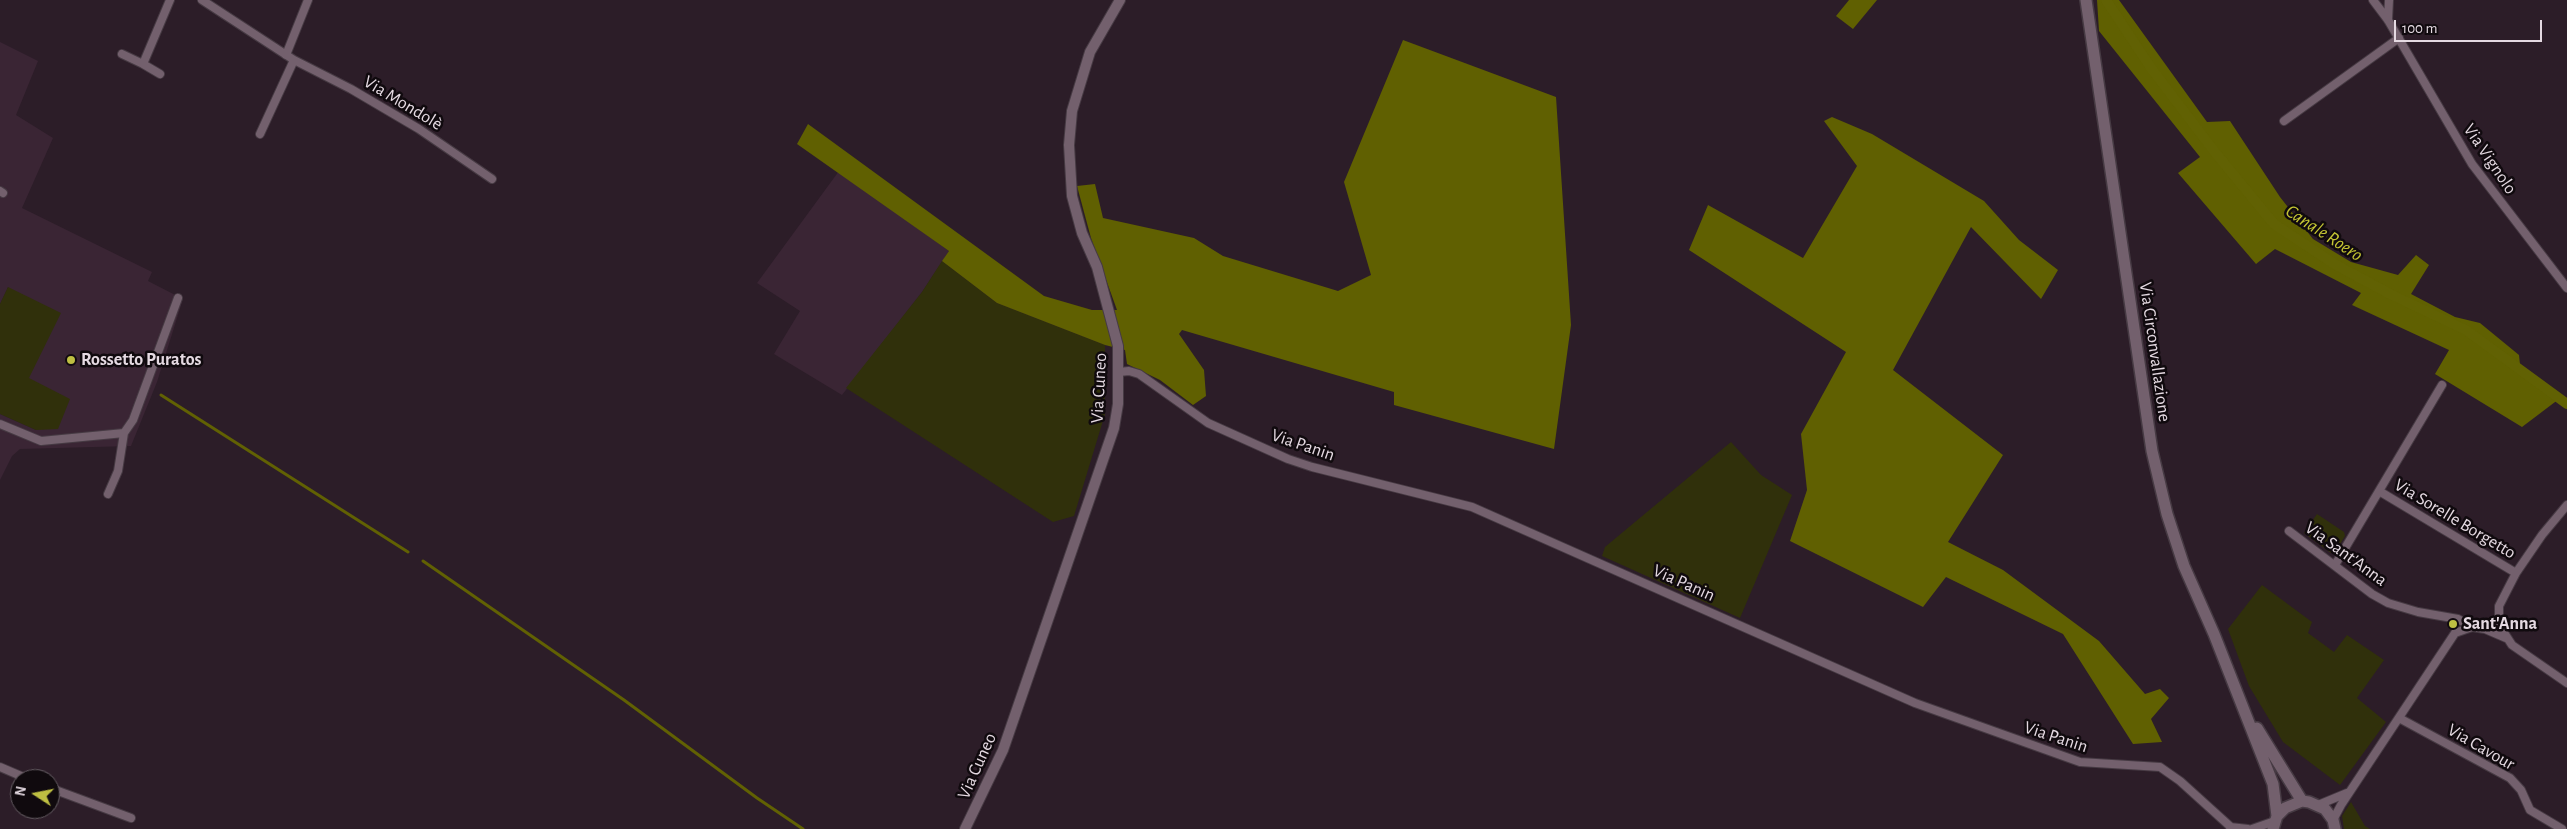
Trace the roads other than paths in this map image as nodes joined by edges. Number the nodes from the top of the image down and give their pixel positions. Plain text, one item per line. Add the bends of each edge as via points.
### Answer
1 (170, 0) edge
2 (202, 0) edge
3 (308, 0) edge
4 (1120, 0) edge
5 (2086, 0) edge
6 (2373, 0) edge
7 (2389, 0) edge
8 (2388, 20) junction
9 (2399, 38) junction
10 (122, 54) dead end
11 (286, 55) junction
12 (294, 60) junction
13 (142, 64) junction
14 (160, 74) dead end
15 (2284, 121) dead end
16 (260, 134) dead end
17 (492, 179) dead end
18 (2567, 288) edge
19 (178, 298) dead end
20 (1119, 372) junction
21 (2442, 385) dead end
22 (0, 424) edge
23 (124, 433) junction
24 (2379, 492) junction
25 (108, 494) dead end
26 (2567, 505) edge
27 (2289, 531) dead end
28 (2335, 565) junction
29 (2516, 573) junction
30 (2472, 627) junction
31 (2506, 638) junction
32 (2567, 683) edge
33 (2239, 696) junction
34 (2399, 718) junction
35 (60, 792) edge
36 (2349, 792) junction
37 (2302, 801) junction
38 (2318, 804) junction
39 (131, 818) dead end
40 (2275, 822) edge
41 (2334, 824) edge
42 (2232, 828) edge
43 (965, 829) edge
44 (2248, 829) edge
45 (2252, 829) edge
46 (2562, 829) edge

1 - 13 street
2 - 11 street, Via Mondolè
3 - 11 street
4 - 20 street, Via Cuneo via 1090,52 1072,111 1069,145 1072,196 1109,312 1118,346
5 - 33 main road, Via Circonvallazione via 2152,451 2184,566
6 - 8 street, Via Vignolo
7 - 8 street
8 - 9 street, Via Vignolo
9 - 15 street
9 - 18 street, Via Vignolo via 2472,164
10 - 13 street
11 - 12 street, Via Mondolè
12 - 16 street
12 - 17 street, Via Mondolè via 419,129
13 - 14 street
19 - 23 street via 133,420
20 - 42 street, Via Panin via 1139,374 1208,423 1288,459 1472,507 1924,706 2080,762 2160,767
20 - 43 street, Via Cuneo via 1118,404 1106,454 1003,750
21 - 24 street, Via Sorelle Borgetto
22 - 23 street via 41,441
23 - 25 street via 118,470
24 - 28 street, Via Sorelle Borgetto
24 - 29 street, Via Sorelle Borgetto
26 - 29 street
27 - 28 street, Via Sant'Anna
28 - 30 street, Via Sant'Anna via 2388,603 2458,619
29 - 31 street via 2499,606 2499,625
30 - 31 street
30 - 34 street via 2455,632
31 - 32 street via 2520,652
33 - 37 main road, Via Circonvallazione
33 - 40 main road, Via Circonvallazione via 2273,784
34 - 36 street
34 - 46 street, Via Cavour via 2510,778 2522,790 2530,810
35 - 39 street
36 - 38 street
36 - 41 street
37 - 38 main road
37 - 40 main road via 2285,808
38 - 41 main road
40 - 45 street
42 - 44 street, Via Panin

